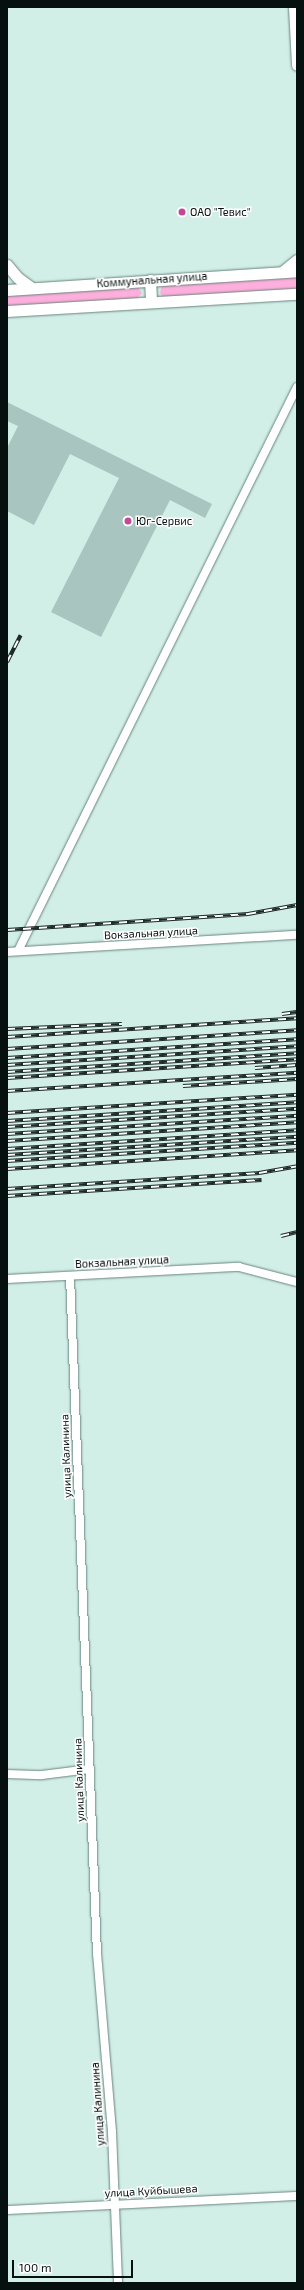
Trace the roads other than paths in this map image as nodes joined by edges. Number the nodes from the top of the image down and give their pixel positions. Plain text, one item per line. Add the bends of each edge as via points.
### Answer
1 (294, 7) edge
2 (297, 65) edge
3 (297, 260) edge
4 (7, 265) edge
5 (297, 271) edge
6 (281, 272) junction
7 (150, 280) junction
8 (32, 288) junction
9 (7, 290) edge
10 (294, 296) edge
11 (151, 302) junction
12 (7, 311) edge
13 (297, 387) edge
14 (297, 935) edge
15 (18, 951) junction
16 (7, 952) edge
17 (70, 1276) junction
18 (7, 1279) edge
19 (297, 1282) edge
20 (90, 1769) junction
21 (7, 1774) edge
22 (297, 2196) edge
23 (115, 2204) junction
24 (7, 2210) edge
25 (118, 2283) edge

1 - 2 main road
3 - 6 main road
4 - 8 main road via 18,278
5 - 6 main road, Коммунальная улица
6 - 7 main road, Коммунальная улица
7 - 8 main road, Коммунальная улица
7 - 11 main road
8 - 9 main road, Коммунальная улица
10 - 11 main road, Коммунальная улица
11 - 12 main road, Коммунальная улица
13 - 15 street
14 - 15 street, Вокзальная улица
15 - 16 street, Вокзальная улица
17 - 18 street, Вокзальная улица
17 - 19 street, Вокзальная улица via 239,1267
17 - 20 street, улица Калинина
20 - 21 street via 42,1775
20 - 23 street, улица Калинина via 97,1953
22 - 23 street, улица Куйбышева
23 - 24 street, улица Куйбышева
23 - 25 street, улица Калинина

